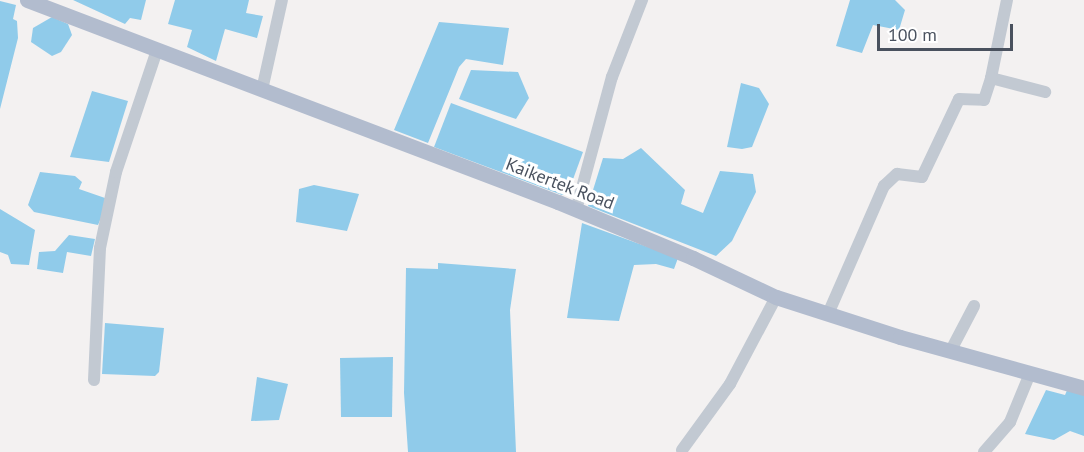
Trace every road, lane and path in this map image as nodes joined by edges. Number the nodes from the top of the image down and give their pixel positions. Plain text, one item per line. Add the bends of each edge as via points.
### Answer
1 (27, 0) edge
2 (282, 0) edge
3 (642, 0) edge
4 (1007, 0) edge
5 (157, 50) junction
6 (991, 78) junction
7 (262, 90) junction
8 (1045, 92) dead end
9 (576, 210) junction
10 (776, 297) junction
11 (974, 306) dead end
12 (828, 314) junction
13 (950, 352) junction
14 (1029, 376) junction
15 (94, 380) dead end
16 (1084, 388) edge
17 (682, 450) dead end
18 (984, 452) edge

1 - 5 main road, Kaikertek Road
2 - 7 street
3 - 9 street via 612,77
4 - 6 street
5 - 7 main road, Kaikertek Road
5 - 15 street via 116,172 100,248
6 - 8 street
6 - 12 street via 984,100 959,99 922,177 897,174 884,186
7 - 9 main road, Kaikertek Road
9 - 10 main road, Kaikertek Road
10 - 12 main road, Kaikertek Road
10 - 17 street via 730,384
11 - 13 street
12 - 13 main road, Kaikertek Road
13 - 14 main road, Kaikertek Road
14 - 16 main road, Kaikertek Road
14 - 18 street via 1010,422

